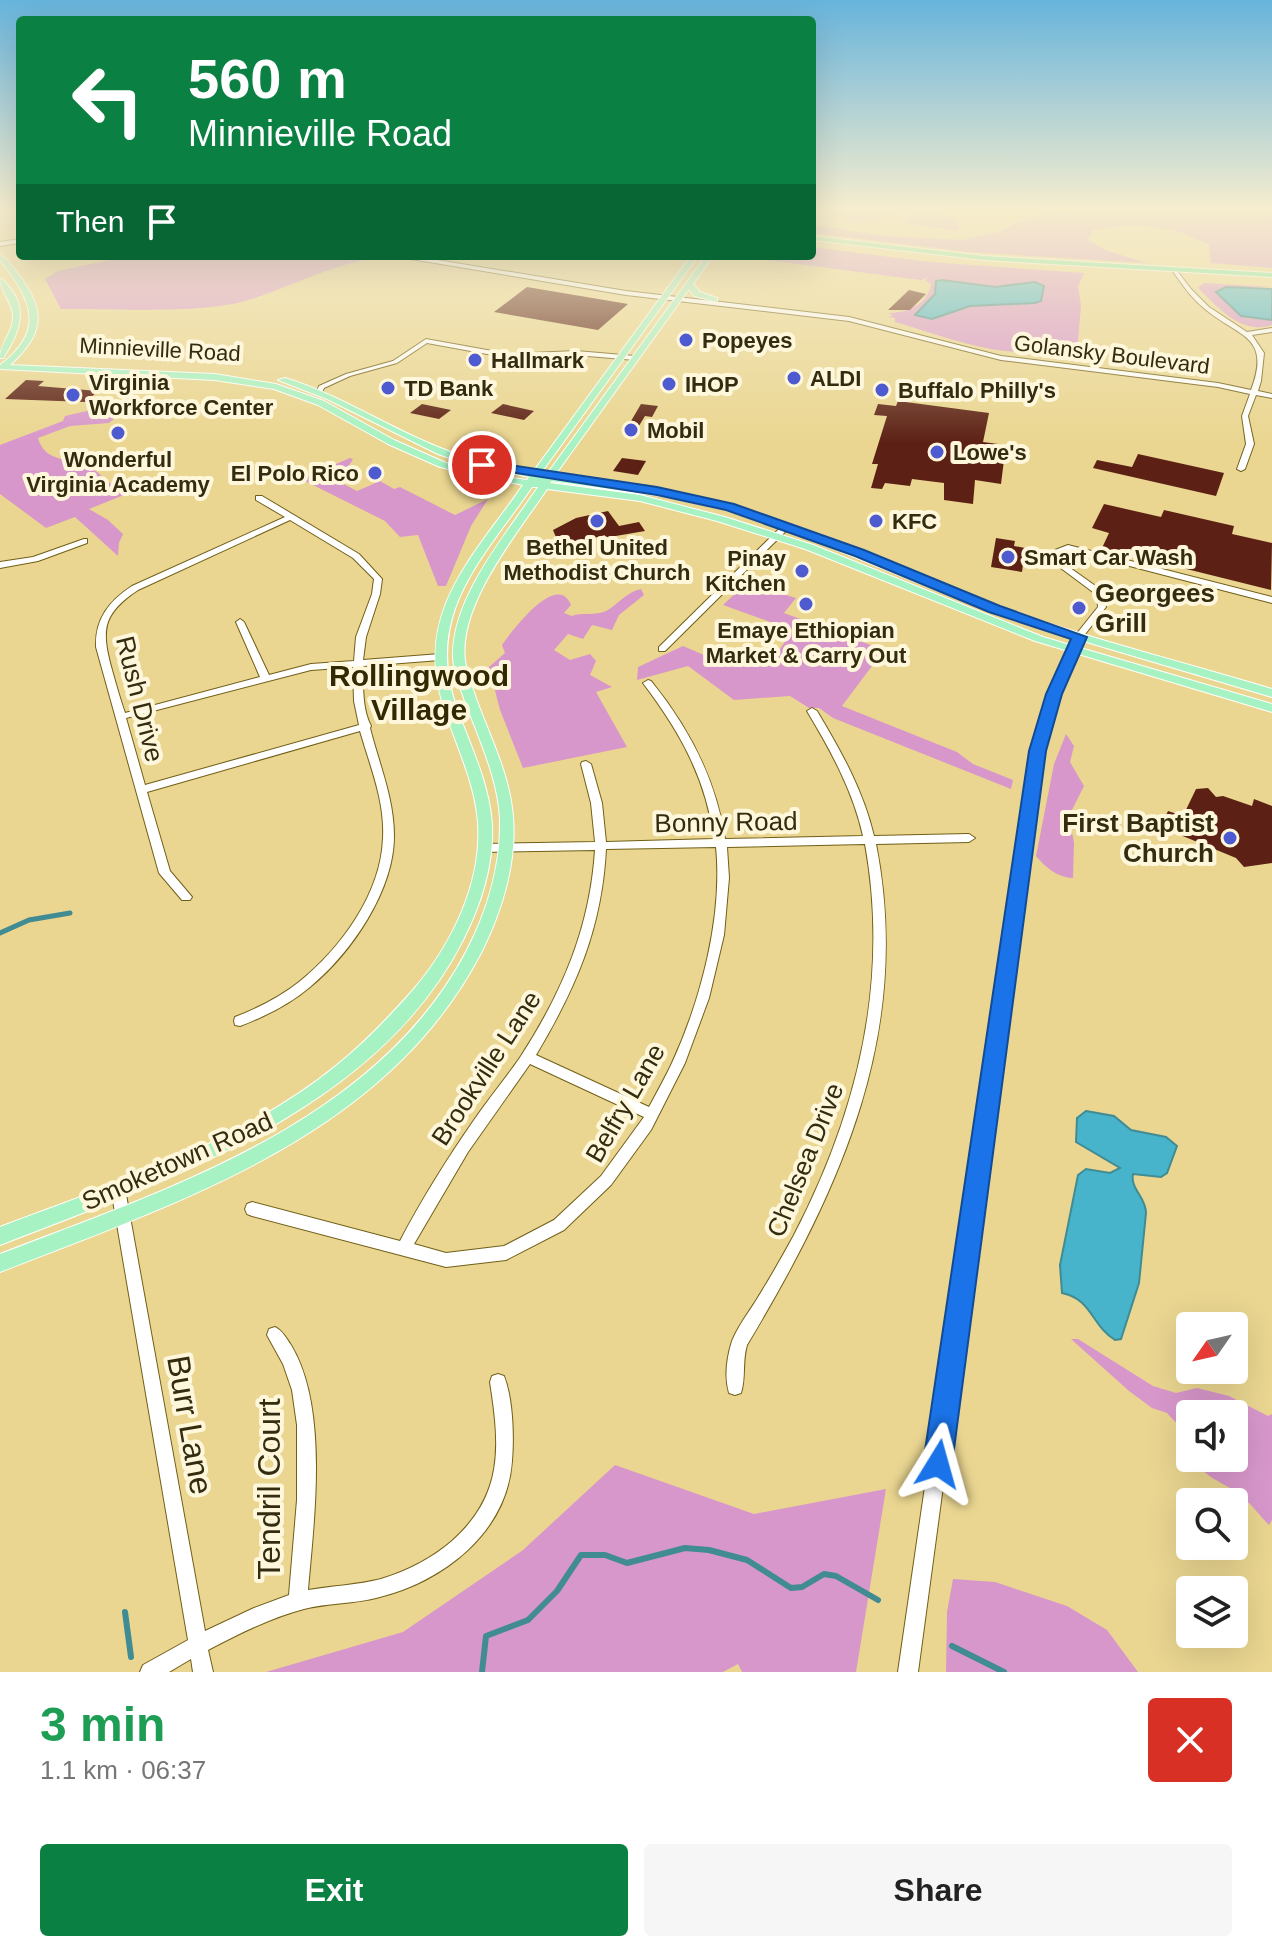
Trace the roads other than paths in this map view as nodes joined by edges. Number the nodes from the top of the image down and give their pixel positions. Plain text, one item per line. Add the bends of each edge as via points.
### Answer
1 (5, 287) edge
2 (26, 287) edge
3 (606, 287) edge
4 (613, 287) edge
5 (673, 287) edge
6 (687, 287) edge
7 (691, 287) edge
8 (1187, 287) edge
9 (666, 296) junction
10 (679, 298) junction
11 (714, 300) junction
12 (871, 321) junction
13 (1272, 330) edge
14 (1247, 334) junction
15 (620, 358) junction
16 (634, 360) junction
17 (2, 364) edge
18 (1255, 389) junction
19 (320, 391) junction
20 (1272, 393) edge
21 (306, 397) junction
22 (570, 446) junction
23 (1241, 469) dead end
24 (484, 476) junction
25 (539, 480) junction
26 (601, 482) junction
27 (573, 489) junction
28 (259, 498) dead end
29 (532, 503) junction
30 (291, 517) junction
31 (505, 518) junction
32 (787, 526) junction
33 (778, 536) junction
34 (84, 541) dead end
35 (0, 565) edge
36 (1272, 600) edge
37 (240, 622) dead end
38 (1077, 643) junction
39 (662, 649) dead end
40 (440, 657) junction
41 (359, 662) junction
42 (265, 677) junction
43 (648, 683) dead end
44 (1272, 693) edge
45 (1272, 708) edge
46 (812, 711) dead end
47 (120, 717) junction
48 (366, 726) junction
49 (586, 764) dead end
50 (141, 790) junction
51 (969, 838) dead end
52 (870, 841) junction
53 (719, 844) junction
54 (602, 846) junction
55 (484, 848) junction
56 (506, 848) junction
57 (186, 897) dead end
58 (240, 1021) dead end
59 (528, 1057) junction
60 (651, 1114) junction
61 (118, 1189) junction
62 (252, 1209) dead end
63 (122, 1214) junction
64 (0, 1236) edge
65 (403, 1249) junction
66 (0, 1263) edge
67 (275, 1335) dead end
68 (498, 1382) dead end
69 (735, 1387) dead end
70 (298, 1602) junction
71 (199, 1645) junction
72 (150, 1672) edge
73 (203, 1672) edge
74 (908, 1672) edge

1 - 17 main road via 18,315
2 - 17 main road via 35,313 26,343
3 - 9 street
4 - 9 street
5 - 9 main road, Smoketown Road
6 - 10 main road, Smoketown Road
7 - 11 main road
8 - 14 street via 1207,308
9 - 10 street, Golansky Boulevard
9 - 15 main road, Smoketown Road
10 - 11 street, Golansky Boulevard
10 - 12 street, Golansky Boulevard
10 - 16 main road, Smoketown Road
11 - 12 street, Golansky Boulevard
12 - 18 street, Golansky Boulevard via 966,351
13 - 14 street
14 - 18 street via 1262,356
15 - 16 street
15 - 19 street via 507,356 426,341 395,362
15 - 25 main road, Smoketown Road
16 - 22 main road, Smoketown Road
17 - 19 main road, Minnieville Road via 228,371
17 - 21 main road, Minnieville Road via 215,377
18 - 20 street, Golansky Boulevard
18 - 23 street via 1245,416 1250,444
19 - 21 street
19 - 25 main road, Minnieville Road via 434,449
21 - 24 main road, Minnieville Road via 408,451
22 - 25 main road, Smoketown Road
22 - 26 main road via 572,467
24 - 25 main road, Minnieville Road
24 - 31 main road via 507,494
25 - 26 main road, Minnieville Road
25 - 27 main road, Minnieville Road
25 - 29 main road, Smoketown Road
25 - 31 main road, Smoketown Road
26 - 32 main road, Minnieville Road via 685,496
27 - 29 main road
27 - 33 main road, Minnieville Road via 657,502
28 - 30 street
29 - 56 main road, Smoketown Road via 475,591 459,640 462,676 504,797
30 - 41 street via 356,556 378,579 360,638
30 - 47 street, Rush Drive via 149,580 115,602 102,623 100,639
31 - 40 main road, Smoketown Road via 449,606
32 - 33 street
32 - 38 main road, Minnieville Road
33 - 38 main road, Minnieville Road via 1005,627
33 - 39 street
34 - 35 street
36 - 38 street via 1064,547 1059,550 1062,566 1096,589 1102,602
37 - 42 street
38 - 44 main road, Minnieville Road
38 - 45 main road, Minnieville Road
38 - 74 street via 1050,703 1037,751
40 - 41 street
40 - 55 main road, Smoketown Road via 484,808
41 - 42 street
41 - 48 street
42 - 47 street
43 - 53 street, Belfry Lane via 675,719 702,771
46 - 52 street, Chelsea Drive via 855,791
47 - 50 street, Rush Drive
48 - 50 street
48 - 58 street via 390,831 378,883 324,967 285,999
49 - 54 street, Brookville Lane via 598,803
50 - 57 street, Rush Drive via 165,873
51 - 52 street, Bonny Road
52 - 53 street, Bonny Road
52 - 69 street, Chelsea Drive via 881,968 864,1080 824,1193 740,1341
53 - 54 street, Bonny Road
53 - 60 street, Belfry Lane via 722,890 709,978 695,1022
54 - 56 street, Bonny Road
54 - 59 street, Brookville Lane via 598,893 582,952
55 - 56 street, Bonny Road
55 - 61 main road, Smoketown Road via 474,896 451,950 371,1048 267,1123
56 - 63 main road, Smoketown Road via 496,904 479,945 441,1005 393,1056 334,1106 260,1154
59 - 60 street
59 - 65 street, Brookville Lane via 433,1193
60 - 65 street, Belfry Lane via 604,1187 576,1214 533,1242 506,1254 463,1262
61 - 63 street, Burr Lane
61 - 64 main road, Smoketown Road
62 - 65 street, Belfry Lane
63 - 66 main road, Smoketown Road
63 - 71 street, Burr Lane
67 - 70 street, Tendril Court via 290,1357 304,1402
68 - 70 street via 504,1445 500,1479 473,1531 453,1551 408,1579
70 - 71 street
71 - 72 street
71 - 73 street, Burr Lane

